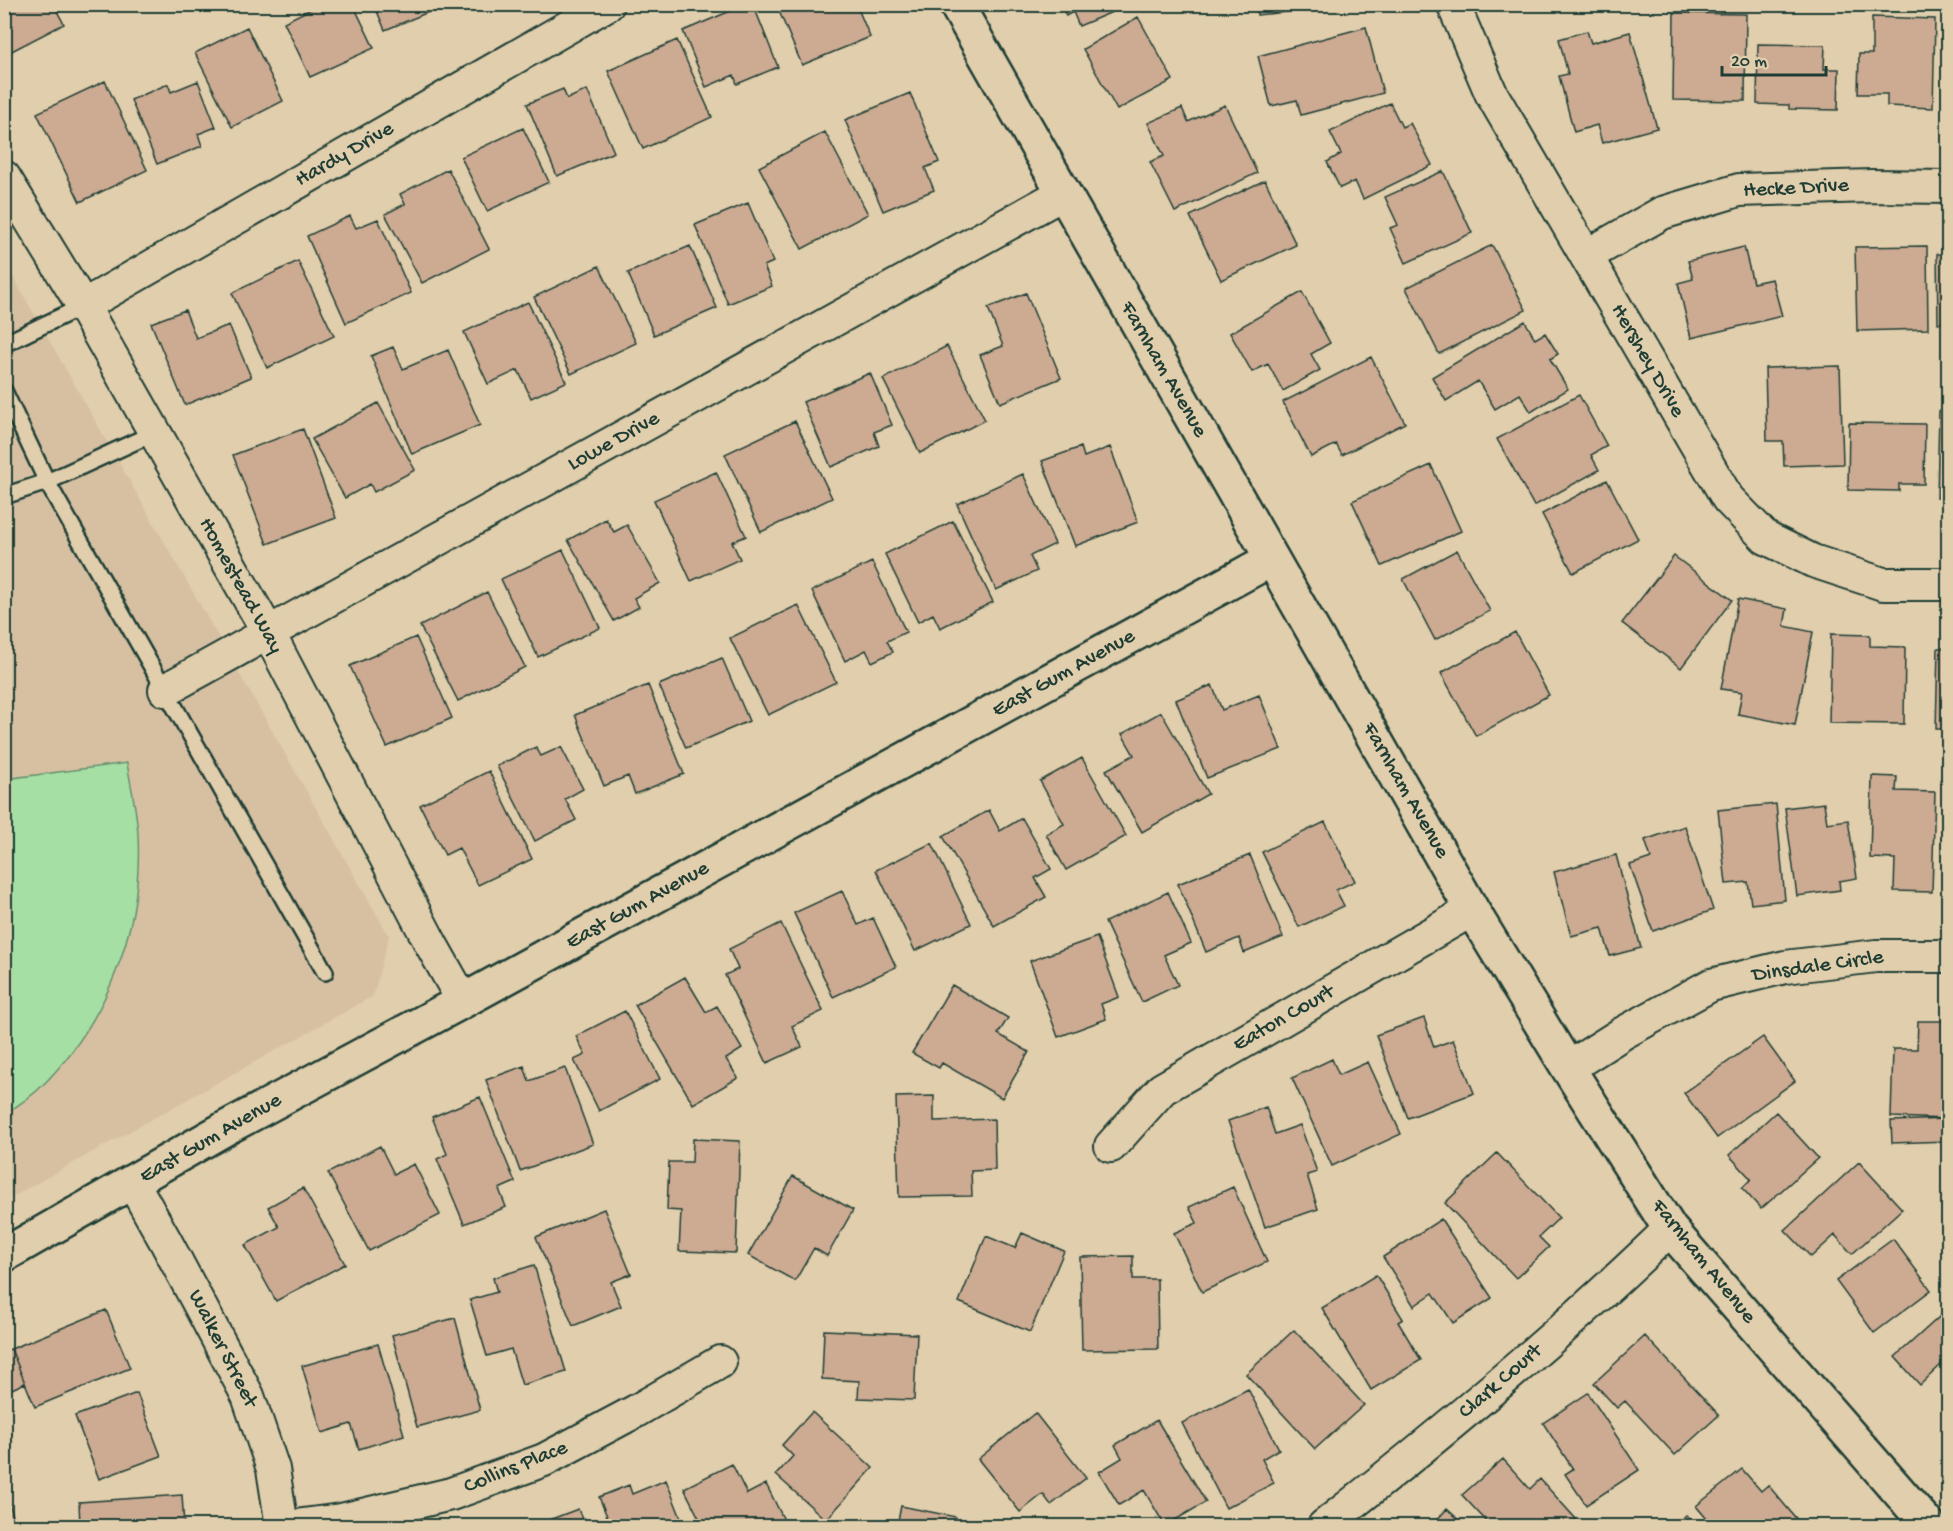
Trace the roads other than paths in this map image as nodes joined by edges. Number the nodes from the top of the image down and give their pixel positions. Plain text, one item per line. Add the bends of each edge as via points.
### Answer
1 (608, 4) edge
2 (956, 4) edge
3 (1453, 4) edge
4 (4, 177) edge
5 (1948, 187) edge
6 (1062, 194) junction
7 (1586, 256) junction
8 (83, 306) junction
9 (4, 344) edge
10 (4, 391) edge
11 (154, 434) junction
12 (47, 482) junction
13 (4, 496) edge
14 (1272, 559) junction
15 (1948, 584) edge
16 (267, 632) junction
17 (165, 690) junction
18 (1472, 910) junction
19 (1948, 956) edge
20 (326, 972) dead end
21 (463, 1001) junction
22 (1568, 1068) junction
23 (1110, 1146) dead end
24 (132, 1184) junction
25 (1670, 1229) junction
26 (4, 1255) edge
27 (720, 1362) dead end
28 (1927, 1526) edge
29 (282, 1527) edge
30 (295, 1527) edge
31 (1324, 1527) edge

1 - 8 street, Hardy Drive
2 - 6 street, Farnham Avenue
3 - 7 street, Hershey Drive via 1491,93
4 - 8 street, Homestead Way
5 - 7 street, Hecke Drive via 1739,190 1662,213
6 - 14 street, Farnham Avenue
6 - 16 street, Lowe Drive
7 - 15 street, Hershey Drive via 1728,499 1766,538 1813,561 1883,584
8 - 9 lane
8 - 11 street, Homestead Way
10 - 12 lane
11 - 12 lane
11 - 16 street, Homestead Way
12 - 13 lane
12 - 17 lane
14 - 18 street, Farnham Avenue
14 - 21 street, East Gum Avenue
16 - 17 street, Lowe Drive
16 - 21 street, Homestead Way
17 - 20 lane
18 - 22 street, Farnham Avenue
18 - 23 street, Eaton Court via 1162,1089
19 - 22 street, Dinsdale Circle via 1876,956 1785,967 1711,985
21 - 24 street, East Gum Avenue via 226,1128
22 - 25 street, Farnham Avenue
24 - 26 street, East Gum Avenue
24 - 29 street, Walker Street via 249,1396 273,1469
25 - 28 street, Farnham Avenue
25 - 31 street, Clark Court via 1442,1434
27 - 30 street, Collins Place via 544,1460 451,1494

